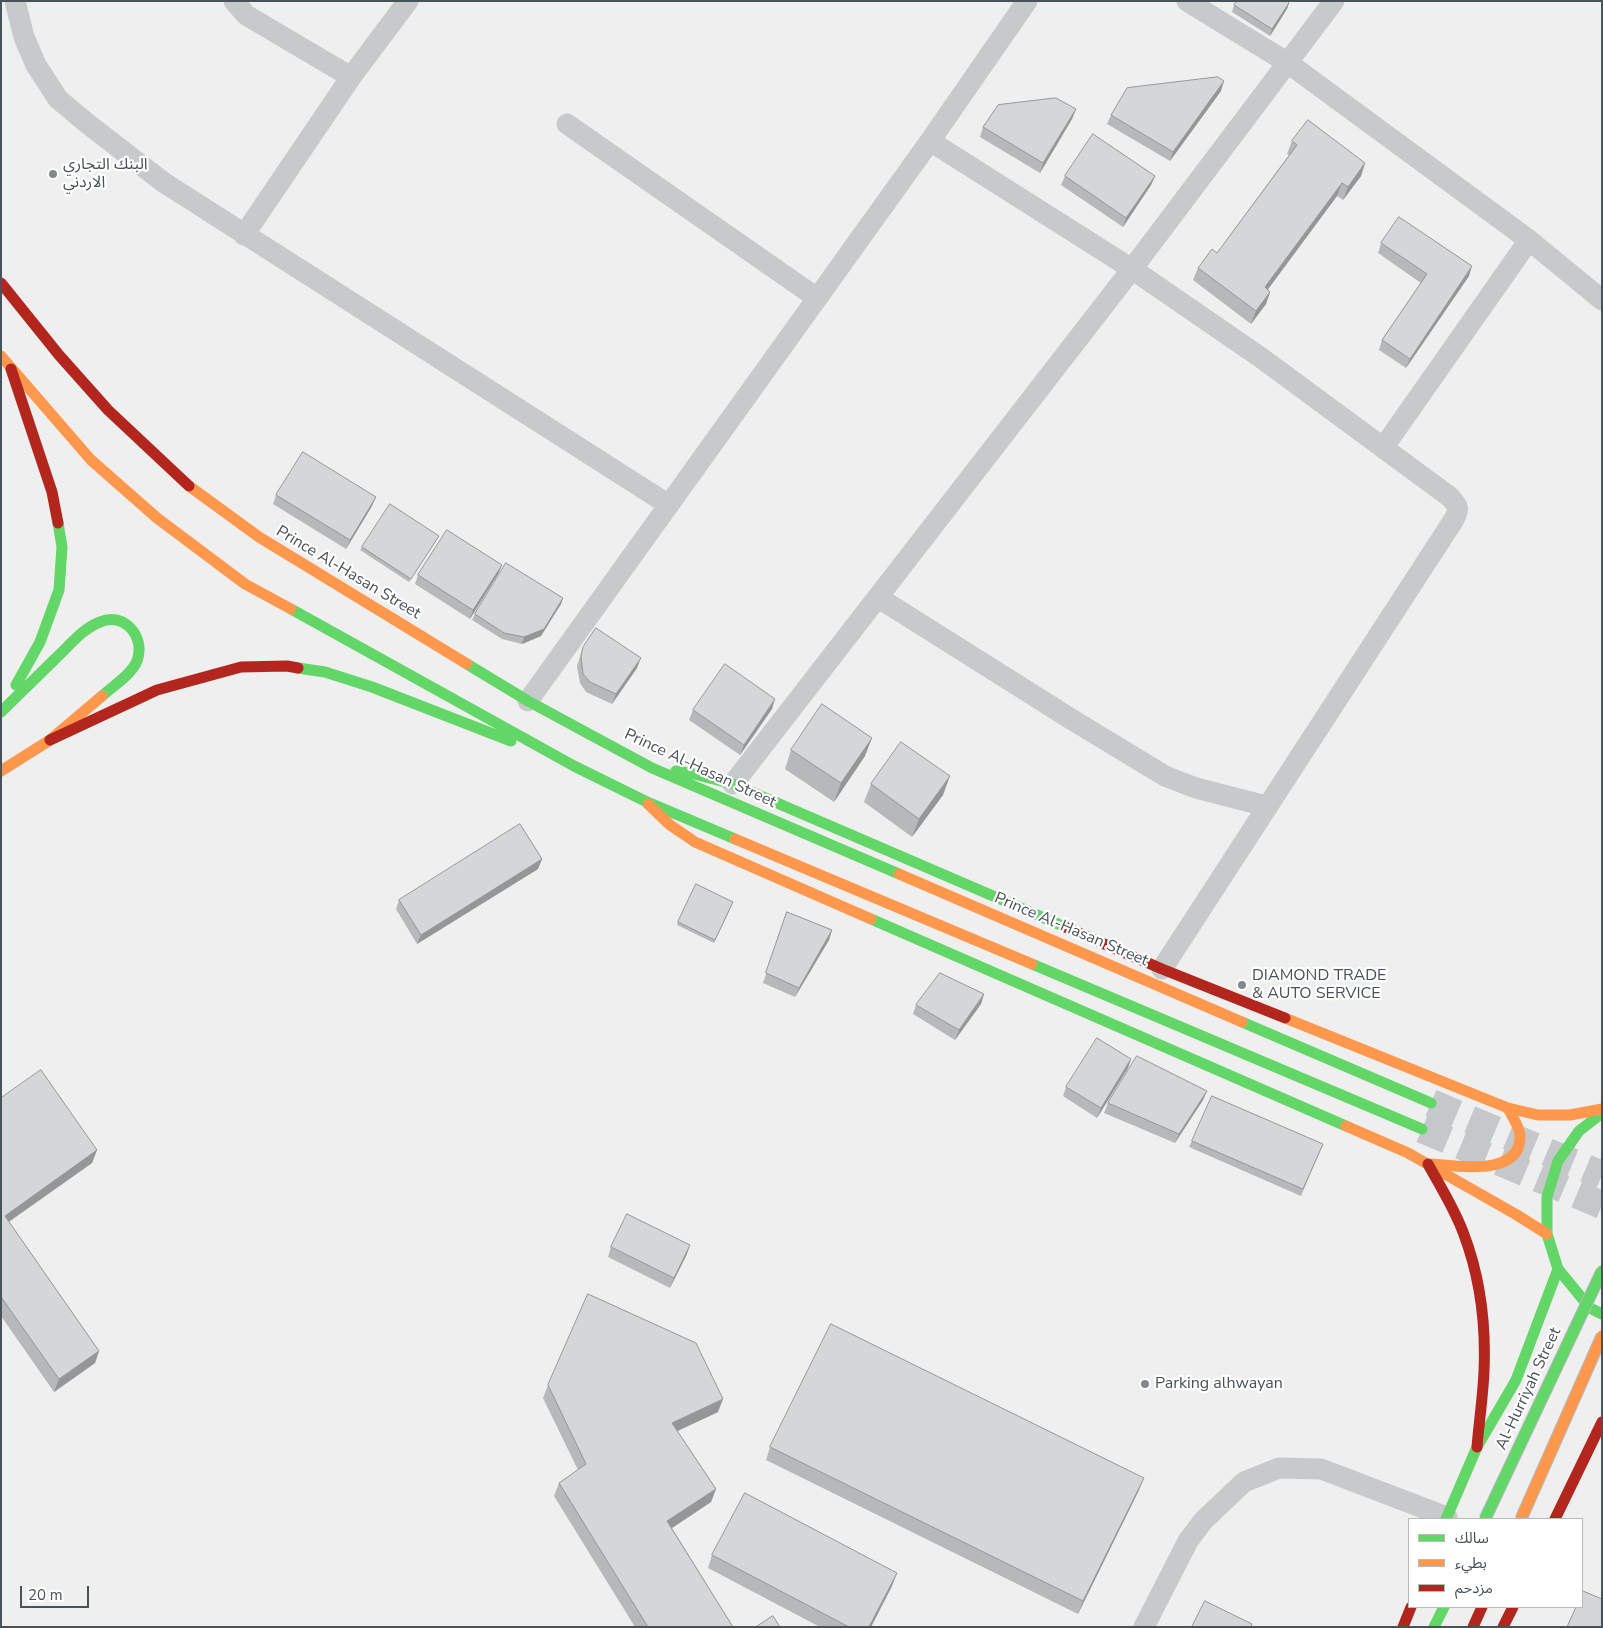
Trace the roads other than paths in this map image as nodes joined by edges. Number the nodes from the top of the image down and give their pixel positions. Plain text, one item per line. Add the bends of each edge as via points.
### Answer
1 (15, 1) edge
2 (234, 1) edge
3 (408, 1) edge
4 (1187, 1) edge
5 (1334, 1) edge
6 (1018, 4) edge
7 (1288, 63) junction
8 (352, 77) junction
9 (566, 124) dead end
10 (930, 141) junction
11 (244, 235) junction
12 (1529, 240) junction
13 (1132, 269) junction
14 (1, 283) edge
15 (817, 298) junction
16 (1602, 300) edge
17 (1, 356) edge
18 (11, 368) junction
19 (1383, 448) junction
20 (669, 505) junction
21 (878, 598) junction
22 (528, 701) junction
23 (1, 708) edge
24 (1, 712) edge
25 (50, 740) junction
26 (574, 766) junction
27 (652, 768) junction
28 (1, 771) edge
29 (733, 784) junction
30 (645, 801) junction
31 (1266, 806) junction
32 (1162, 969) junction
33 (1431, 1103) tunnel mouth
34 (1508, 1108) junction
35 (1602, 1109) edge
36 (1602, 1113) edge
37 (1422, 1129) tunnel mouth
38 (1428, 1164) junction
39 (1547, 1234) junction
40 (1558, 1269) junction
41 (1602, 1271) edge
42 (1602, 1314) edge
43 (1602, 1336) edge
44 (1552, 1351) dead end
45 (1535, 1362) dead end
46 (1602, 1364) edge
47 (1516, 1380) junction
48 (1601, 1421) edge
49 (1477, 1447) junction
50 (1447, 1518) edge
51 (1485, 1518) edge
52 (1521, 1518) edge
53 (1555, 1518) edge
54 (1411, 1608) edge
55 (1444, 1608) edge
56 (1482, 1608) edge
57 (1512, 1608) edge
58 (1144, 1627) edge
59 (1403, 1627) edge
60 (1434, 1627) edge
61 (1473, 1627) edge
62 (1503, 1627) edge

1 - 11 street via 24,37 36,65 58,99 163,182
2 - 8 street via 246,16
3 - 8 street
4 - 7 street
5 - 7 street
6 - 10 street
7 - 12 street
7 - 13 street
8 - 11 street
9 - 15 street
10 - 13 street
10 - 15 street
11 - 20 street
12 - 16 street
12 - 19 street
13 - 19 street via 1260,357
13 - 21 street
14 - 22 main road, Prince Al-Hasan Street via 108,410 186,484 259,537
15 - 20 street
17 - 18 main road
18 - 23 main road via 52,492 62,547 59,590 40,642
18 - 26 main road via 91,460 158,518 245,584
19 - 31 street via 1450,497 1458,506 1458,512
20 - 22 street
21 - 29 street
21 - 31 street via 1165,776 1196,788
22 - 27 main road, Prince Al-Hasan Street
24 - 25 main road via 84,631 99,621 110,618 123,620 137,635 140,647 137,661 128,673
25 - 26 main road via 157,690 242,667 287,666 325,672 372,687
25 - 28 main road
26 - 30 main road
27 - 29 main road
27 - 33 main road, Prince Al-Hasan Street
29 - 32 main road
30 - 37 main road
30 - 38 main road via 670,825 695,842
31 - 32 street
32 - 34 main road
34 - 35 main road via 1538,1115 1570,1116
34 - 38 main road via 1520,1137 1519,1145 1509,1160 1491,1166
36 - 39 main road via 1579,1131 1558,1161 1547,1197
38 - 39 main road
38 - 49 main road via 1463,1232 1483,1315 1484,1360
39 - 40 main road
40 - 42 main road via 1590,1308
40 - 47 main road
41 - 51 main road, Al-Hurriyah Street, bridge
43 - 52 main road, bridge
44 - 46 main road via 1580,1350
45 - 47 main road
47 - 49 main road
48 - 53 main road
49 - 50 main road
50 - 58 street via 1321,1469 1279,1468 1244,1482 1202,1521 1188,1541
54 - 59 main road
55 - 60 main road
56 - 61 main road
57 - 62 main road

